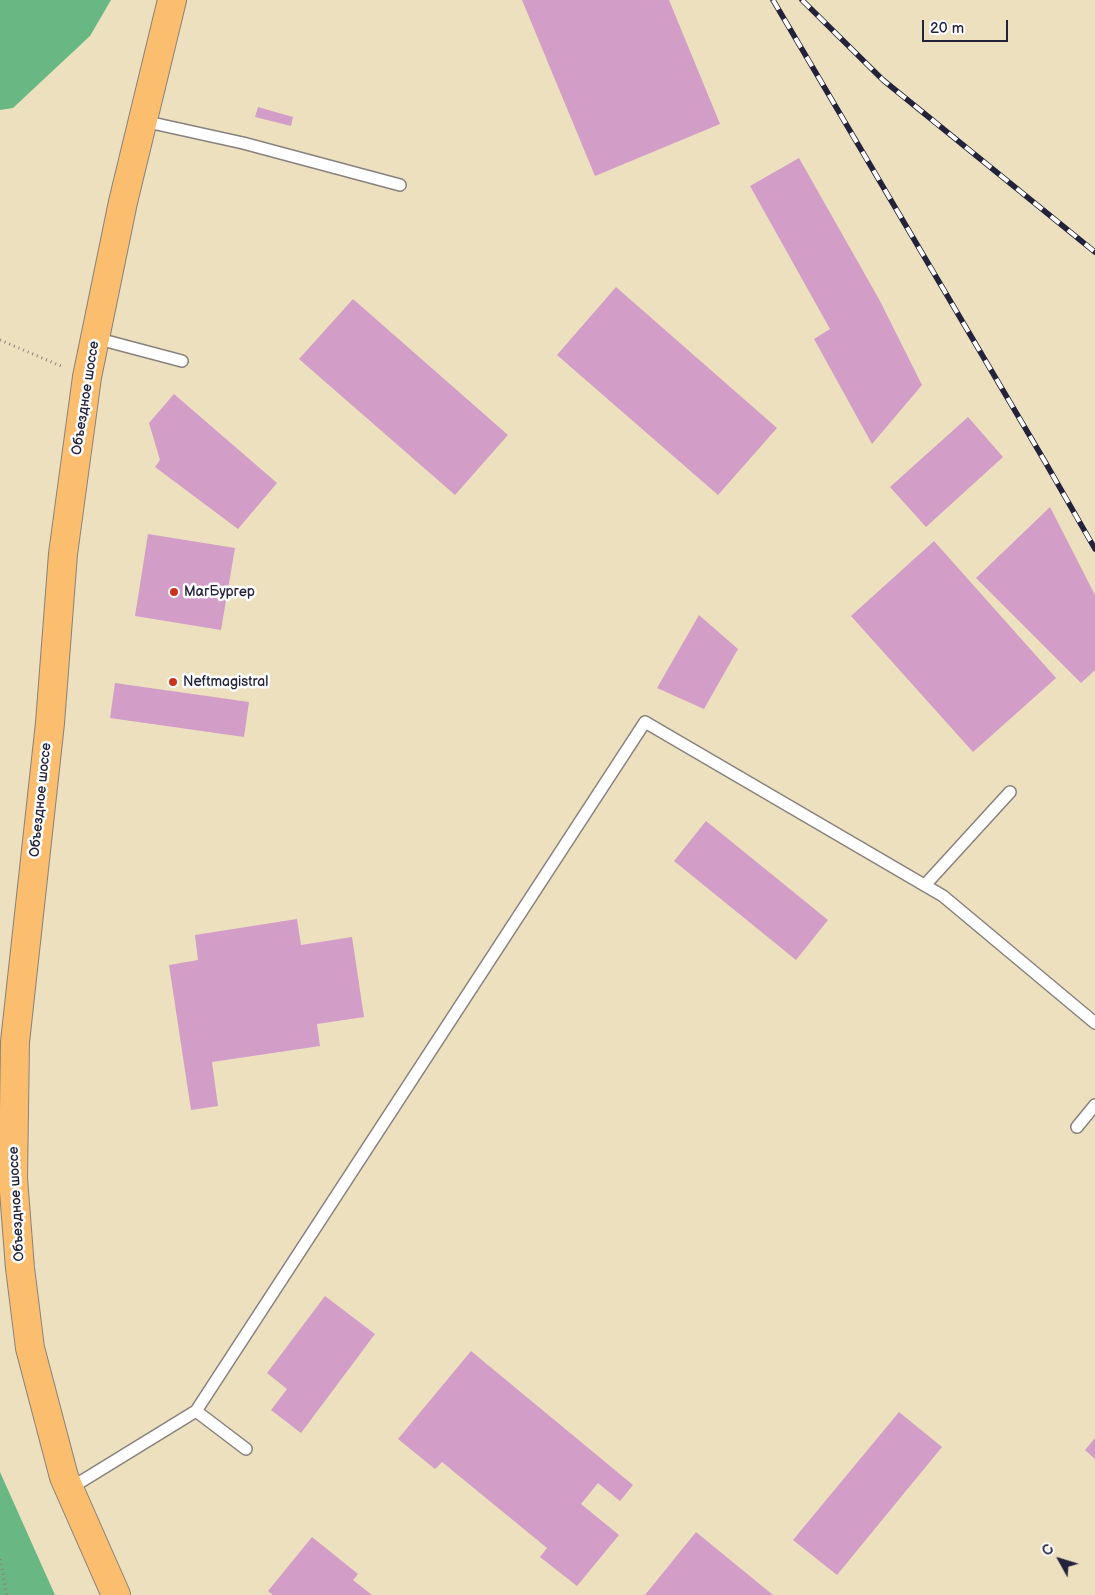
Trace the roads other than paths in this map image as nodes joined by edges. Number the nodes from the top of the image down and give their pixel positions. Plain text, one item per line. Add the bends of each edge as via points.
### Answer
1 (172, 0) edge
2 (143, 121) junction
3 (400, 185) dead end
4 (95, 338) junction
5 (182, 361) dead end
6 (1010, 792) dead end
7 (925, 885) junction
8 (1095, 1023) edge
9 (1095, 1105) edge
10 (1077, 1127) dead end
11 (196, 1411) junction
12 (246, 1449) dead end
13 (69, 1489) junction
14 (116, 1595) edge

1 - 2 main road, Объездное шоссе
2 - 3 lane via 243,143
2 - 4 main road, Объездное шоссе
4 - 5 lane
4 - 13 main road, Объездное шоссе via 63,554 50,723 15,1052 13,1178 20,1268 29,1339
6 - 7 lane
7 - 8 lane via 943,896
7 - 11 lane via 645,722
9 - 10 lane
11 - 12 lane
11 - 13 lane
13 - 14 main road, Объездное шоссе

